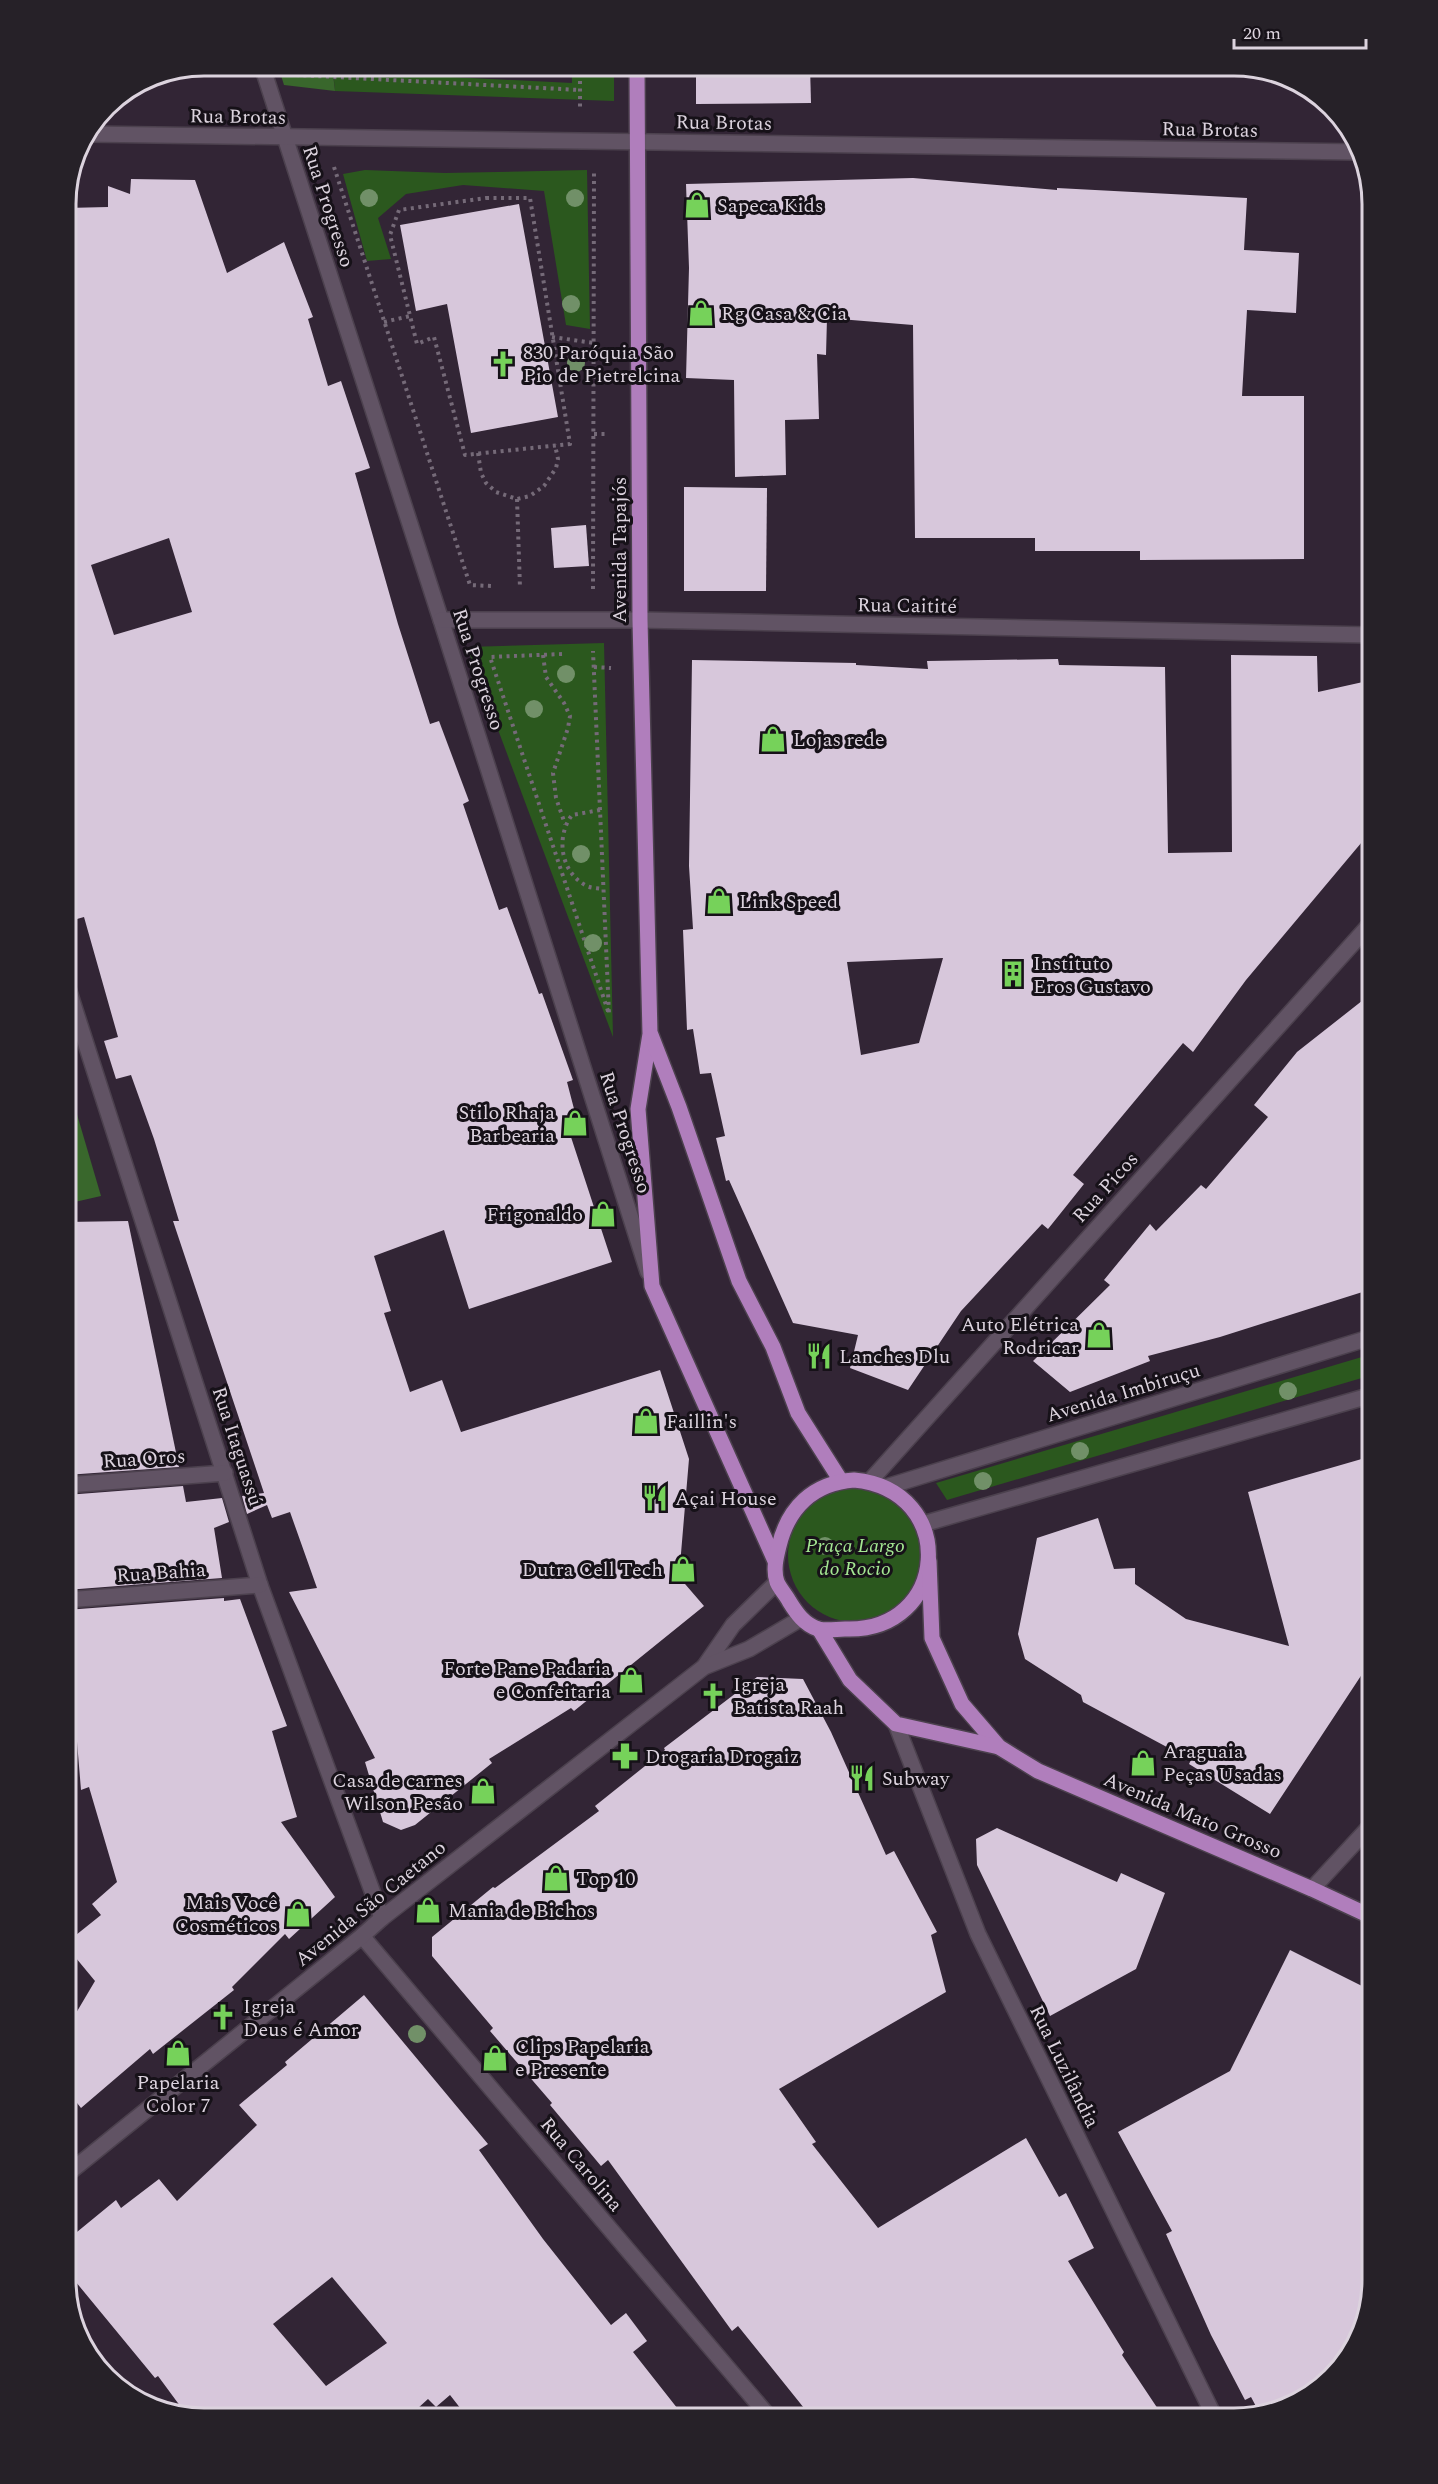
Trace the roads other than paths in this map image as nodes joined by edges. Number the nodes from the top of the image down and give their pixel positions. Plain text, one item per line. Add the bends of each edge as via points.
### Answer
1 (266, 77) edge
2 (637, 77) edge
3 (98, 134) edge
4 (285, 137) junction
5 (638, 142) junction
6 (1350, 152) edge
7 (441, 620) junction
8 (640, 621) junction
9 (1362, 635) edge
10 (1362, 933) edge
11 (77, 1016) edge
12 (650, 1034) junction
13 (652, 1286) junction
14 (1362, 1340) edge
15 (1362, 1398) edge
16 (225, 1473) junction
17 (841, 1480) junction
18 (870, 1481) junction
19 (77, 1484) edge
20 (886, 1487) junction
21 (923, 1524) junction
22 (775, 1561) junction
23 (929, 1561) junction
24 (777, 1582) junction
25 (260, 1585) junction
26 (77, 1599) edge
27 (800, 1619) junction
28 (819, 1629) junction
29 (704, 1667) junction
30 (896, 1724) junction
31 (999, 1747) junction
32 (1362, 1835) edge
33 (1312, 1889) junction
34 (1362, 1912) edge
35 (382, 1918) junction
36 (362, 1936) junction
37 (77, 2166) edge
38 (761, 2408) edge
39 (1210, 2408) edge

1 - 4 street, Rua Progresso
2 - 5 main road, Avenida Tapajós
3 - 4 street, Rua Brotas
4 - 5 street, Rua Brotas
4 - 7 street, Rua Progresso
5 - 6 street, Rua Brotas
5 - 8 main road, Avenida Tapajós
7 - 8 street, Rua Caitité
7 - 13 street, Rua Progresso
8 - 9 street, Rua Caitité
8 - 12 main road, Avenida Tapajós
10 - 18 street, Rua Picos
11 - 16 street, Rua Itaguassú
12 - 13 main road via 638,1109
12 - 17 main road via 739,1281 773,1347 798,1413
13 - 22 main road
14 - 20 street, Avenida Imbiruçu
15 - 21 street
16 - 19 street, Rua Oros
16 - 25 street, Rua Itaguassú
17 - 18 main road
17 - 22 main road via 810,1494 793,1510 782,1531
18 - 20 main road
20 - 21 main road via 908,1503
21 - 23 main road
22 - 24 main road
23 - 28 main road via 925,1581 901,1614 863,1630
23 - 31 main road via 932,1638 962,1704
24 - 27 main road
24 - 29 street via 733,1625
25 - 26 street, Rua Bahia
25 - 35 street, Rua Itaguassú
27 - 28 main road
27 - 29 street via 749,1649
28 - 30 main road via 850,1680
29 - 35 street, Avenida São Caetano
30 - 31 main road
30 - 39 street, Rua Luzilândia via 978,1934
31 - 33 main road, Avenida Mato Grosso via 1038,1771
32 - 33 street
33 - 34 main road, Avenida Mato Grosso
35 - 36 street, Avenida São Caetano
36 - 37 street, Avenida São Caetano
36 - 38 street, Rua Carolina

